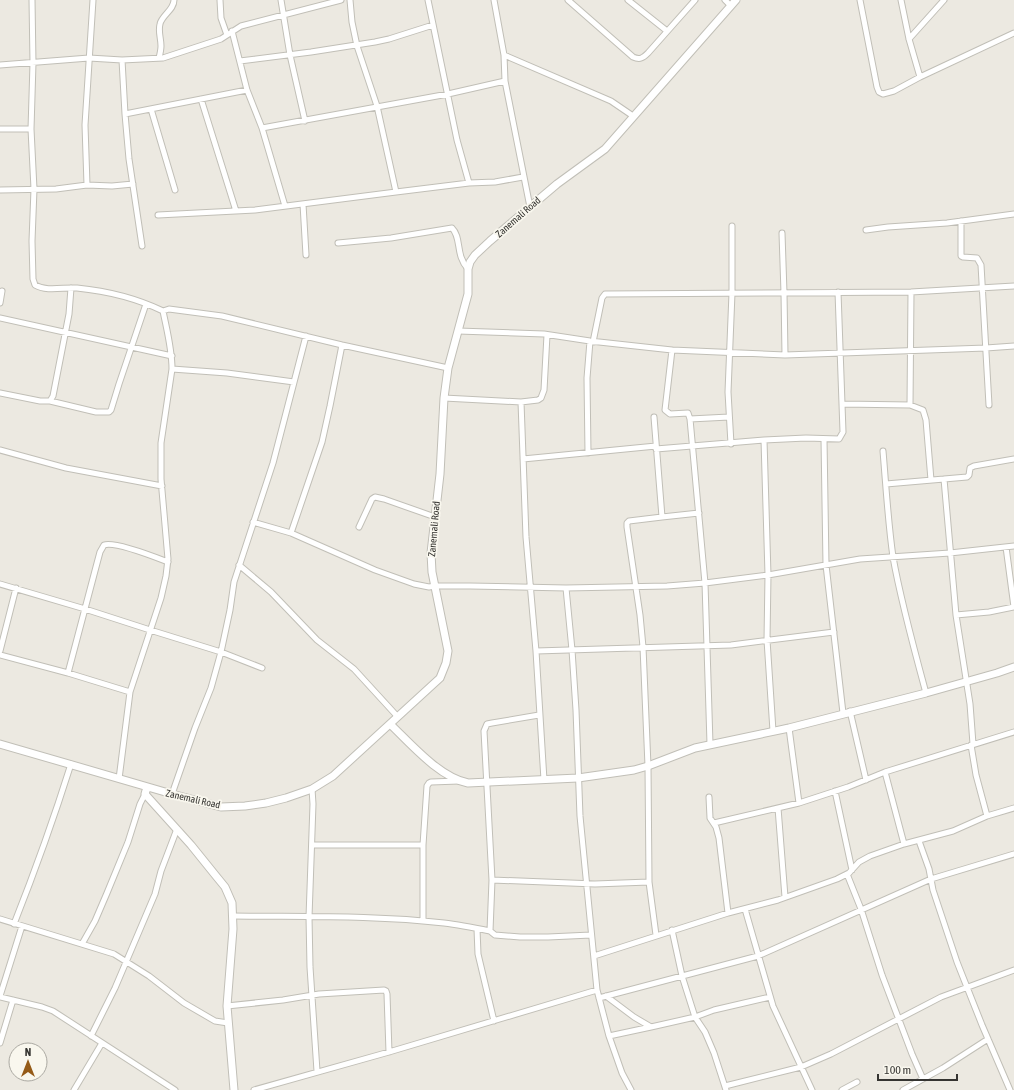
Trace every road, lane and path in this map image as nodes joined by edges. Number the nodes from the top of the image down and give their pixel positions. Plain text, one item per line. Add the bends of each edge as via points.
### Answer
1 (32, 0) edge
2 (93, 0) edge
3 (174, 0) edge
4 (220, 0) edge
5 (281, 0) edge
6 (341, 0) edge
7 (350, 0) edge
8 (428, 0) edge
9 (494, 0) edge
10 (568, 0) edge
11 (628, 0) edge
12 (694, 0) edge
13 (725, 0) edge
14 (736, 0) edge
15 (860, 0) edge
16 (900, 0) edge
17 (944, 0) edge
18 (731, 6) junction
19 (282, 14) junction
20 (433, 25) junction
21 (232, 31) junction
22 (667, 31) junction
23 (1014, 33) edge
24 (227, 35) junction
25 (909, 40) junction
26 (357, 46) junction
27 (290, 55) junction
28 (504, 55) junction
29 (89, 58) junction
30 (159, 58) junction
31 (122, 60) junction
32 (240, 61) junction
33 (33, 63) junction
34 (0, 65) edge
35 (920, 77) junction
36 (506, 81) junction
37 (247, 90) junction
38 (448, 94) junction
39 (201, 99) junction
40 (377, 106) junction
41 (151, 110) junction
42 (125, 114) junction
43 (632, 116) junction
44 (305, 121) junction
45 (262, 128) junction
46 (0, 129) edge
47 (31, 129) junction
48 (524, 177) junction
49 (469, 183) junction
50 (133, 184) junction
51 (87, 185) junction
52 (34, 189) junction
53 (0, 190) edge
54 (175, 190) dead end
55 (396, 192) junction
56 (303, 204) junction
57 (285, 206) junction
58 (530, 207) junction
59 (236, 211) junction
60 (1014, 214) edge
61 (158, 215) dead end
62 (961, 221) junction
63 (732, 226) dead end
64 (866, 230) dead end
65 (782, 232) dead end
66 (338, 243) dead end
67 (142, 246) dead end
68 (306, 255) dead end
69 (468, 269) junction
70 (1014, 286) edge
71 (71, 288) junction
72 (982, 288) junction
73 (2, 291) dead end
74 (838, 292) junction
75 (912, 292) junction
76 (732, 293) junction
77 (784, 293) junction
78 (0, 303) edge
79 (146, 304) junction
80 (163, 311) junction
81 (0, 318) edge
82 (458, 331) junction
83 (65, 333) junction
84 (547, 335) junction
85 (306, 336) junction
86 (591, 342) junction
87 (342, 345) junction
88 (1014, 346) edge
89 (132, 348) junction
90 (986, 348) junction
91 (672, 350) junction
92 (911, 350) junction
93 (840, 352) junction
94 (731, 353) junction
95 (785, 355) junction
96 (172, 356) junction
97 (448, 368) junction
98 (172, 369) junction
99 (294, 382) junction
100 (0, 393) edge
101 (444, 398) junction
102 (50, 401) junction
103 (521, 402) junction
104 (842, 404) junction
105 (910, 405) junction
106 (989, 405) dead end
107 (654, 417) dead end
108 (729, 417) junction
109 (690, 419) junction
110 (824, 439) junction
111 (764, 440) junction
112 (731, 444) junction
113 (693, 446) junction
114 (656, 448) junction
115 (0, 450) edge
116 (883, 451) dead end
117 (588, 453) junction
118 (523, 459) junction
119 (1014, 459) edge
120 (944, 479) junction
121 (931, 480) junction
122 (886, 484) junction
123 (162, 486) junction
124 (699, 513) junction
125 (435, 517) junction
126 (662, 517) junction
127 (253, 522) junction
128 (359, 527) dead end
129 (291, 533) junction
130 (1014, 546) edge
131 (1006, 547) junction
132 (950, 553) junction
133 (894, 558) junction
134 (168, 562) junction
135 (239, 565) junction
136 (826, 565) junction
137 (768, 575) junction
138 (705, 583) junction
139 (0, 584) edge
140 (435, 586) junction
141 (636, 586) junction
142 (530, 587) junction
143 (16, 588) junction
144 (566, 588) junction
145 (1014, 607) edge
146 (85, 609) junction
147 (956, 615) junction
148 (150, 630) junction
149 (834, 632) junction
150 (767, 640) junction
151 (708, 646) junction
152 (643, 647) junction
153 (572, 650) junction
154 (0, 651) edge
155 (536, 651) junction
156 (221, 652) junction
157 (0, 655) edge
158 (1014, 667) edge
159 (262, 668) dead end
160 (68, 673) junction
161 (966, 682) junction
162 (130, 692) junction
163 (926, 693) junction
164 (847, 712) junction
165 (539, 715) junction
166 (397, 716) junction
167 (390, 724) junction
168 (789, 728) junction
169 (773, 731) junction
170 (1014, 732) edge
171 (0, 744) edge
172 (710, 744) junction
173 (972, 745) junction
174 (70, 764) junction
175 (648, 766) junction
176 (885, 772) junction
177 (578, 778) junction
178 (119, 779) junction
179 (544, 780) junction
180 (866, 780) junction
181 (459, 781) junction
182 (488, 782) junction
183 (147, 787) junction
184 (312, 789) junction
185 (835, 791) junction
186 (145, 794) junction
187 (172, 794) junction
188 (709, 797) dead end
189 (799, 803) junction
190 (778, 808) junction
191 (1014, 808) edge
192 (987, 816) junction
193 (714, 823) junction
194 (177, 829) junction
195 (919, 841) junction
196 (904, 844) junction
197 (312, 845) junction
198 (423, 845) junction
199 (1014, 854) edge
200 (850, 872) junction
201 (931, 879) junction
202 (492, 880) junction
203 (649, 882) junction
204 (586, 884) junction
205 (785, 897) junction
206 (745, 909) junction
207 (861, 909) junction
208 (728, 913) junction
209 (233, 916) junction
210 (309, 917) junction
211 (0, 919) edge
212 (423, 921) junction
213 (14, 924) junction
214 (22, 926) junction
215 (477, 929) junction
216 (672, 930) junction
217 (490, 931) junction
218 (591, 935) junction
219 (656, 935) junction
220 (82, 944) junction
221 (594, 956) junction
222 (758, 956) junction
223 (127, 961) junction
224 (1014, 970) edge
225 (682, 976) junction
226 (967, 986) junction
227 (597, 990) junction
228 (0, 996) edge
229 (312, 996) junction
230 (606, 996) junction
231 (770, 997) junction
232 (599, 998) junction
233 (13, 1000) junction
234 (227, 1006) junction
235 (695, 1017) junction
236 (899, 1018) junction
237 (494, 1021) junction
238 (228, 1023) junction
239 (651, 1026) junction
240 (91, 1036) junction
241 (609, 1036) junction
242 (988, 1039) junction
243 (0, 1043) edge
244 (102, 1043) junction
245 (389, 1052) junction
246 (801, 1067) junction
247 (318, 1071) junction
248 (923, 1079) junction
249 (858, 1082) dead end
250 (726, 1088) edge
251 (74, 1090) edge
252 (175, 1090) edge
253 (234, 1090) edge
254 (254, 1090) edge
255 (631, 1090) edge
256 (812, 1090) edge
257 (842, 1090) edge
258 (903, 1090) edge
259 (1010, 1090) edge

1 - 33 street
2 - 29 street
3 - 30 street via 174,4 161,22
4 - 24 street
5 - 19 street
6 - 19 street
7 - 26 street
8 - 20 street
9 - 28 street
10 - 22 street via 633,57 645,56
11 - 22 street
12 - 22 street
13 - 18 street
14 - 18 street, Zanemali Road
15 - 35 street via 879,92 887,94
16 - 25 street
17 - 25 street
18 - 43 street, Zanemali Road
19 - 21 street
19 - 27 street
20 - 26 street via 389,40
20 - 38 street
21 - 24 street
21 - 32 street
23 - 35 street
24 - 30 street
25 - 35 street
26 - 27 street
26 - 40 street
27 - 32 street
27 - 44 street
28 - 36 street
28 - 43 street via 611,101
29 - 31 street
29 - 33 street
29 - 51 street via 85,125
30 - 31 street
31 - 42 street
32 - 37 street
33 - 34 street
33 - 47 street
36 - 38 street
36 - 48 street
37 - 39 street
37 - 45 street
38 - 40 street
38 - 49 street
39 - 41 street
39 - 59 street
40 - 44 street
40 - 55 street
41 - 42 street
41 - 54 street
42 - 50 street
43 - 58 street, Zanemali Road via 605,149 556,184
44 - 45 street
45 - 57 street
46 - 47 street
47 - 52 street
48 - 49 street
48 - 58 street
49 - 55 street
50 - 51 street
50 - 67 street
51 - 52 street
52 - 53 street
52 - 71 street via 34,283 41,288
55 - 56 street
56 - 57 street
56 - 68 street
57 - 59 street
58 - 69 street, Zanemali Road via 475,255
59 - 61 street
60 - 62 street
62 - 64 street
62 - 72 street via 961,256 979,260
63 - 76 street
65 - 77 street
66 - 69 street via 452,228 457,235 463,264
69 - 82 street, Zanemali Road via 468,294
70 - 72 street
71 - 79 street via 115,294
71 - 83 street
72 - 75 street
72 - 90 street
73 - 78 street
74 - 75 street
74 - 77 street
74 - 93 street
75 - 92 street
76 - 77 street
76 - 86 street via 605,294
76 - 94 street
77 - 95 street
79 - 80 street
79 - 89 street
80 - 85 street via 169,309 222,316
80 - 96 street
81 - 83 street
82 - 84 street
82 - 97 street, Zanemali Road
83 - 89 street
83 - 102 street
84 - 86 street
84 - 103 street via 543,395 538,400
85 - 87 street
85 - 99 street
86 - 91 street
86 - 117 street via 587,378
87 - 97 street
87 - 129 street via 322,442
88 - 90 street
89 - 96 street
89 - 102 street via 109,412 96,412
90 - 92 street
90 - 106 street
91 - 94 street
91 - 109 street via 665,410 670,414 688,413
92 - 93 street
92 - 105 street
93 - 95 street
93 - 104 street
94 - 95 street
94 - 108 street
96 - 98 street
97 - 101 street, Zanemali Road
98 - 99 street
98 - 123 street via 161,443
99 - 127 street via 273,463
100 - 102 street
101 - 103 street
101 - 125 street, Zanemali Road
103 - 118 street
104 - 105 street
104 - 110 street via 841,437 837,440
105 - 121 street via 923,410 925,414
107 - 114 street
108 - 109 street
108 - 112 street
109 - 113 street
110 - 111 street
110 - 136 street
111 - 112 street
111 - 137 street
112 - 113 street
113 - 114 street
113 - 124 street
114 - 117 street
114 - 126 street
115 - 123 street via 66,468
116 - 122 street
117 - 118 street
118 - 142 street
119 - 120 street via 974,466 970,468 967,477
120 - 121 street
120 - 132 street
121 - 122 street
122 - 133 street
123 - 134 street
124 - 126 street
124 - 138 street
125 - 128 street via 375,497
125 - 140 street, Zanemali Road via 431,553
126 - 141 street via 627,523
127 - 129 street
127 - 135 street
129 - 140 street via 375,570 429,588
130 - 131 street
131 - 132 street
131 - 145 street
132 - 133 street
132 - 147 street
133 - 136 street via 860,559
133 - 163 street
134 - 146 street via 116,545 104,545
134 - 148 street via 161,598
135 - 156 street
135 - 166 street via 271,592 316,640 354,670
136 - 137 street
136 - 149 street
137 - 138 street
137 - 150 street
138 - 141 street
138 - 151 street
139 - 143 street
140 - 142 street
140 - 166 street, Zanemali Road via 448,650 446,663 440,678
141 - 144 street
141 - 152 street
142 - 144 street
142 - 155 street
143 - 146 street
143 - 154 street
144 - 153 street
145 - 147 street
146 - 148 street
146 - 160 street
147 - 161 street
148 - 156 street
148 - 162 street
149 - 150 street
149 - 164 street
150 - 151 street
150 - 169 street
151 - 152 street
151 - 172 street
152 - 153 street
152 - 175 street
153 - 155 street
153 - 177 street
155 - 165 street
156 - 159 street
156 - 187 street
157 - 160 street
158 - 161 street
160 - 162 street
161 - 163 street
161 - 173 street
162 - 178 street
163 - 164 street
164 - 168 street
164 - 180 street
165 - 179 street
165 - 182 street via 492,723 485,727
166 - 167 street, Zanemali Road
167 - 181 street via 442,772
167 - 184 street, Zanemali Road via 333,776
168 - 169 street
168 - 189 street
169 - 172 street
170 - 173 street
171 - 174 street, Zanemali Road
172 - 175 street
173 - 176 street
173 - 192 street via 976,775
174 - 178 street, Zanemali Road
174 - 213 street via 35,873
175 - 177 street
175 - 203 street
176 - 180 street
176 - 196 street
177 - 179 street
177 - 204 street
178 - 183 street, Zanemali Road
179 - 182 street
180 - 185 street
181 - 182 street
181 - 198 street via 428,784
182 - 202 street
183 - 186 street
183 - 187 street, Zanemali Road
184 - 187 street, Zanemali Road via 266,803 220,807
184 - 197 street
185 - 189 street
185 - 200 street
186 - 194 street
186 - 220 street via 107,893
188 - 193 street via 710,818
189 - 190 street
190 - 193 street
190 - 205 street
191 - 192 street
192 - 195 street via 954,831
193 - 208 street via 719,838
194 - 209 street via 224,887 232,903
194 - 223 street via 155,894
195 - 196 street
195 - 201 street
196 - 200 street via 870,856 859,862
197 - 198 street
197 - 210 street
198 - 212 street
199 - 201 street
200 - 205 street
200 - 207 street
201 - 207 street
201 - 226 street
202 - 204 street
202 - 217 street
203 - 204 street
203 - 219 street
204 - 218 street
205 - 206 street
206 - 208 street
206 - 222 street
207 - 222 street
207 - 236 street via 873,950
208 - 216 street
209 - 210 street
209 - 234 street
210 - 212 street
210 - 229 street
211 - 213 street
212 - 215 street
213 - 214 street
214 - 220 street
214 - 228 street
215 - 217 street
215 - 237 street via 478,954
216 - 219 street
216 - 225 street
217 - 218 street via 495,935 520,937
218 - 221 street
219 - 221 street
220 - 223 street
221 - 227 street
222 - 225 street
222 - 231 street
223 - 238 street via 184,1003 214,1021
223 - 240 street
224 - 226 street
225 - 230 street
225 - 235 street
226 - 236 street
226 - 242 street
227 - 232 street
227 - 237 street
228 - 233 street
229 - 234 street
229 - 245 street via 386,991
229 - 247 street
230 - 232 street
230 - 239 street
231 - 235 street
231 - 246 street
232 - 241 street
233 - 240 street via 53,1011
233 - 243 street
234 - 238 street
235 - 239 street
235 - 250 street via 705,1032
236 - 246 street
236 - 248 street
237 - 245 street
238 - 253 street
239 - 241 street
240 - 244 street
241 - 255 street
242 - 248 street
242 - 259 street
244 - 251 street
244 - 252 street
245 - 247 street
246 - 250 street
246 - 256 street
247 - 254 street
248 - 258 street
249 - 257 street

